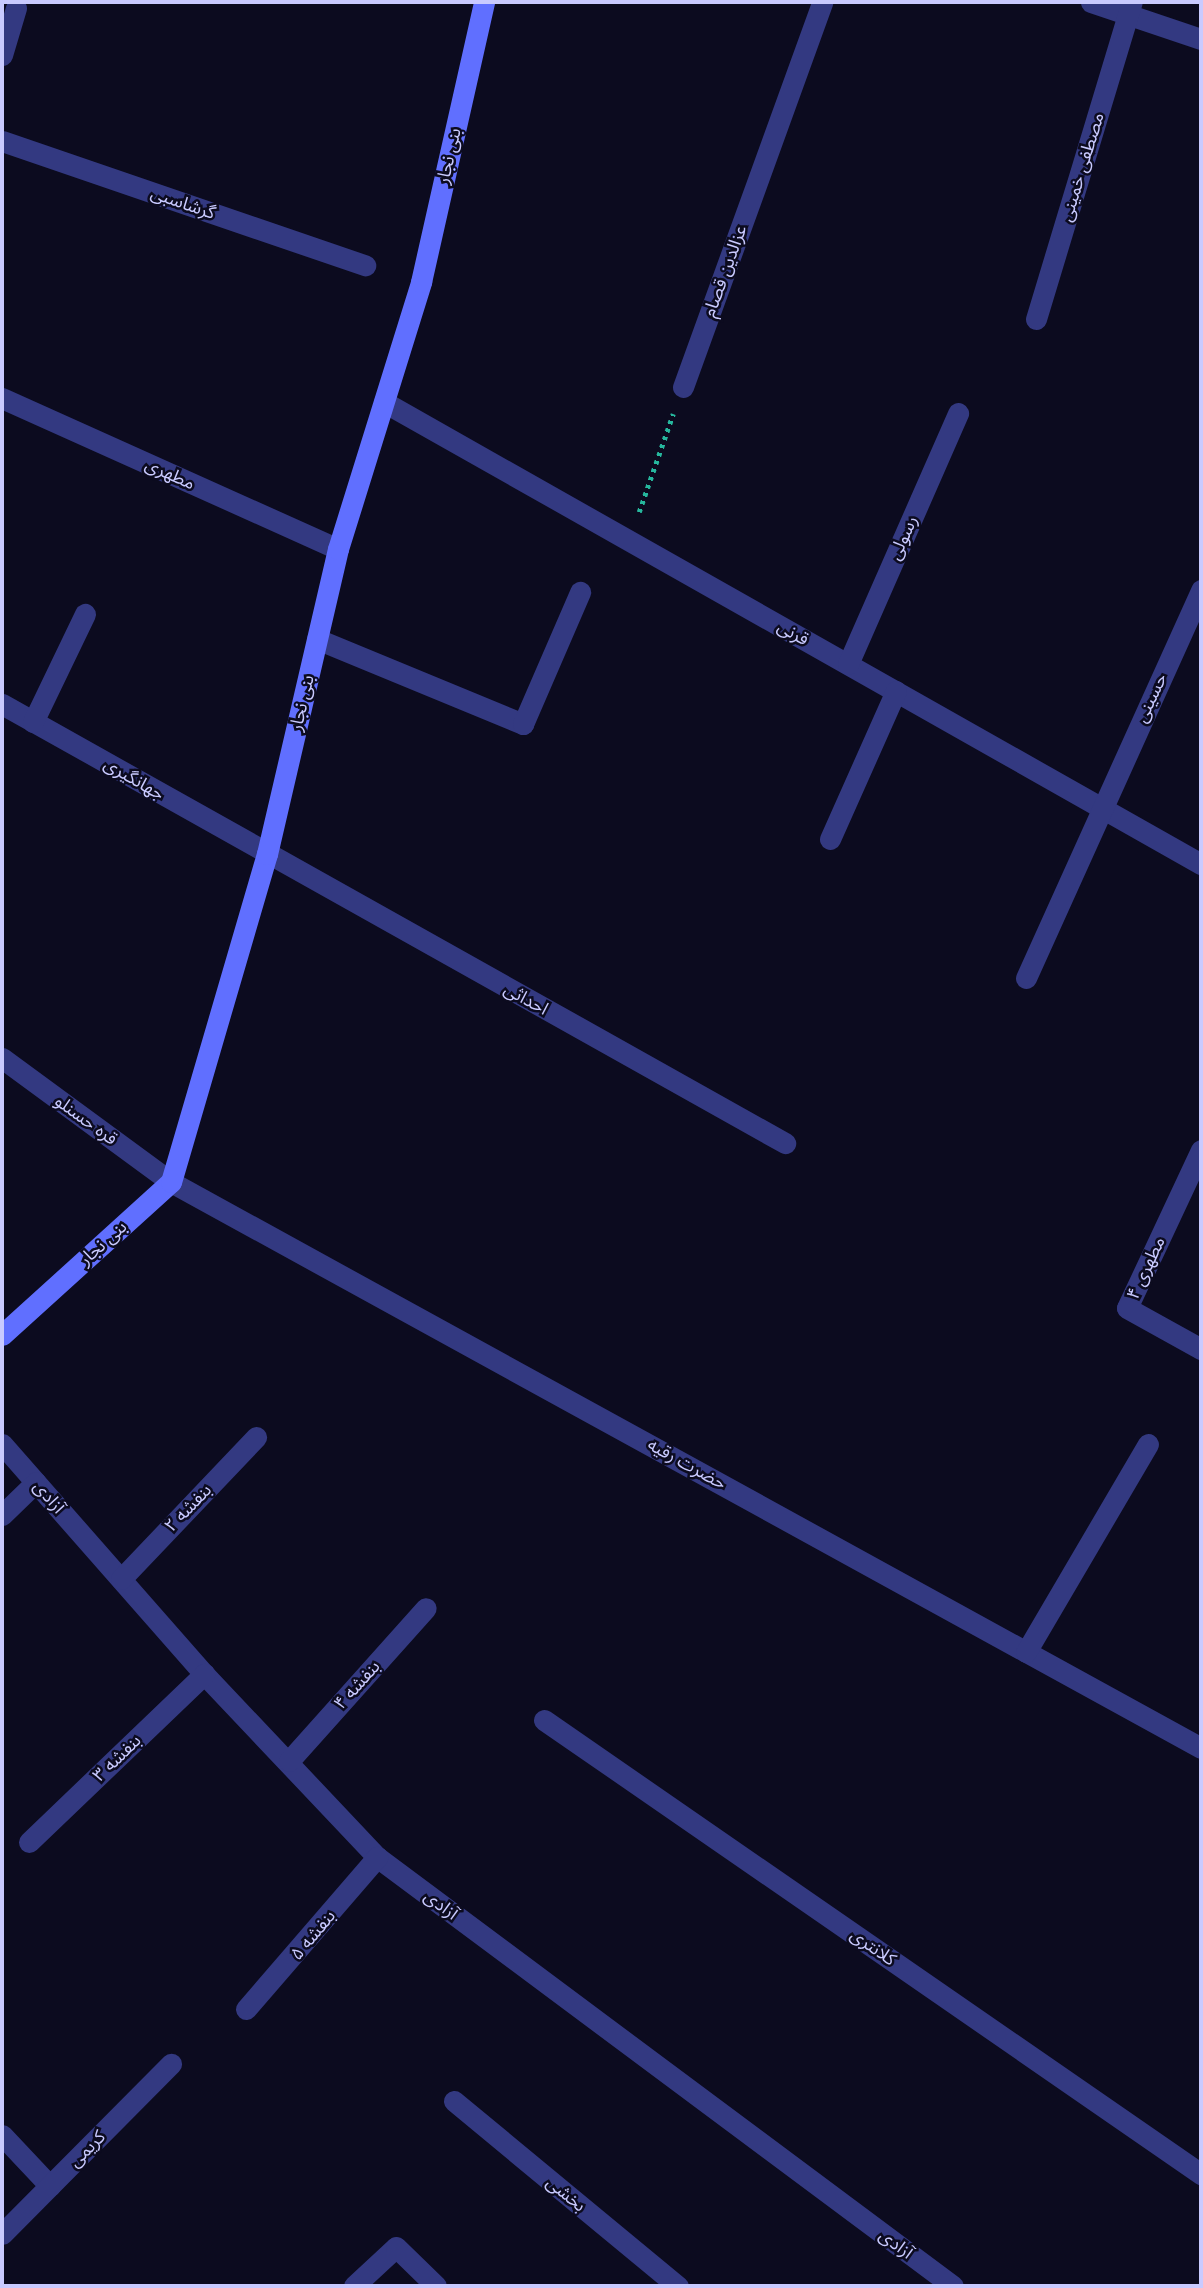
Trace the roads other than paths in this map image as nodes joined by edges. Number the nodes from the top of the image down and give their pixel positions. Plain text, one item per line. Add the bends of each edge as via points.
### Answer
1 (484, 2) edge
2 (822, 2) edge
3 (1091, 2) edge
4 (16, 8) dead end
5 (1130, 8) edge
6 (1201, 39) edge
7 (2, 55) edge
8 (2, 141) edge
9 (365, 265) dead end
10 (1037, 319) dead end
11 (683, 387) road end
12 (2, 398) edge
13 (384, 402) junction
14 (958, 413) dead end
15 (338, 549) junction
16 (1201, 590) edge
17 (580, 592) dead end
18 (85, 614) dead end
19 (317, 639) junction
20 (848, 664) junction
21 (896, 691) junction
22 (2, 704) edge
23 (33, 722) junction
24 (1101, 807) junction
25 (830, 839) dead end
26 (267, 854) junction
27 (1201, 864) edge
28 (1026, 978) dead end
29 (2, 1058) edge
30 (785, 1143) dead end
31 (1201, 1150) edge
32 (170, 1182) junction
33 (2, 1335) edge
34 (1201, 1349) edge
35 (256, 1437) dead end
36 (2, 1444) edge
37 (1148, 1444) dead end
38 (36, 1482) junction
39 (2, 1515) edge
40 (121, 1579) junction
41 (426, 1608) dead end
42 (1026, 1652) junction
43 (204, 1674) junction
44 (544, 1720) dead end
45 (1201, 1748) edge
46 (289, 1761) junction
47 (29, 1842) dead end
48 (377, 1857) junction
49 (246, 2010) dead end
50 (171, 2064) dead end
51 (454, 2101) dead end
52 (2, 2135) edge
53 (1201, 2174) edge
54 (50, 2186) junction
55 (2, 2234) edge
56 (354, 2286) edge
57 (436, 2286) edge
58 (678, 2286) edge
59 (953, 2286) edge

1 - 13 main road, بنی نجار via 421,282
2 - 11 street, عزالدین قصام
3 - 5 street
4 - 7 street
5 - 6 street
5 - 10 street, مصطفی خمینی
8 - 9 street, گرشاسبی
12 - 15 street, مطهری
13 - 15 main road, بنی نجار
13 - 20 street, قرنی
14 - 20 street, رسولی
15 - 19 main road, بنی نجار
16 - 24 street, حسینی
17 - 19 street via 523,724
18 - 23 street
19 - 26 main road, بنی نجار
20 - 21 street, قرنی
21 - 24 street, قرنی
21 - 25 street
22 - 23 street, جهانگیری
23 - 26 street, جهانگیری
24 - 27 street, قرنی
24 - 28 street, حسینی
26 - 30 street, احداثی
26 - 32 main road, بنی نجار
29 - 32 street, قره حسنلو
31 - 34 street, مطهری ۴ via 1126,1308
32 - 33 main road, بنی نجار
32 - 42 street, حضرت رقیه
35 - 40 street, بنفشه ۲
36 - 38 street, آزادی
37 - 42 street
38 - 39 street
38 - 40 street, آزادی
40 - 43 street, آزادی
41 - 46 street, بنفشه ۴
42 - 45 street, حضرت رقیه
43 - 46 street, آزادی
43 - 47 street, بنفشه ۳
44 - 53 street, کلانتری
46 - 48 street, آزادی
48 - 49 street, بنفشه ۵
48 - 59 street, آزادی
50 - 54 street, کریمی
51 - 58 street, بخشی
52 - 54 street
54 - 55 street, کریمی
56 - 57 street via 396,2247

